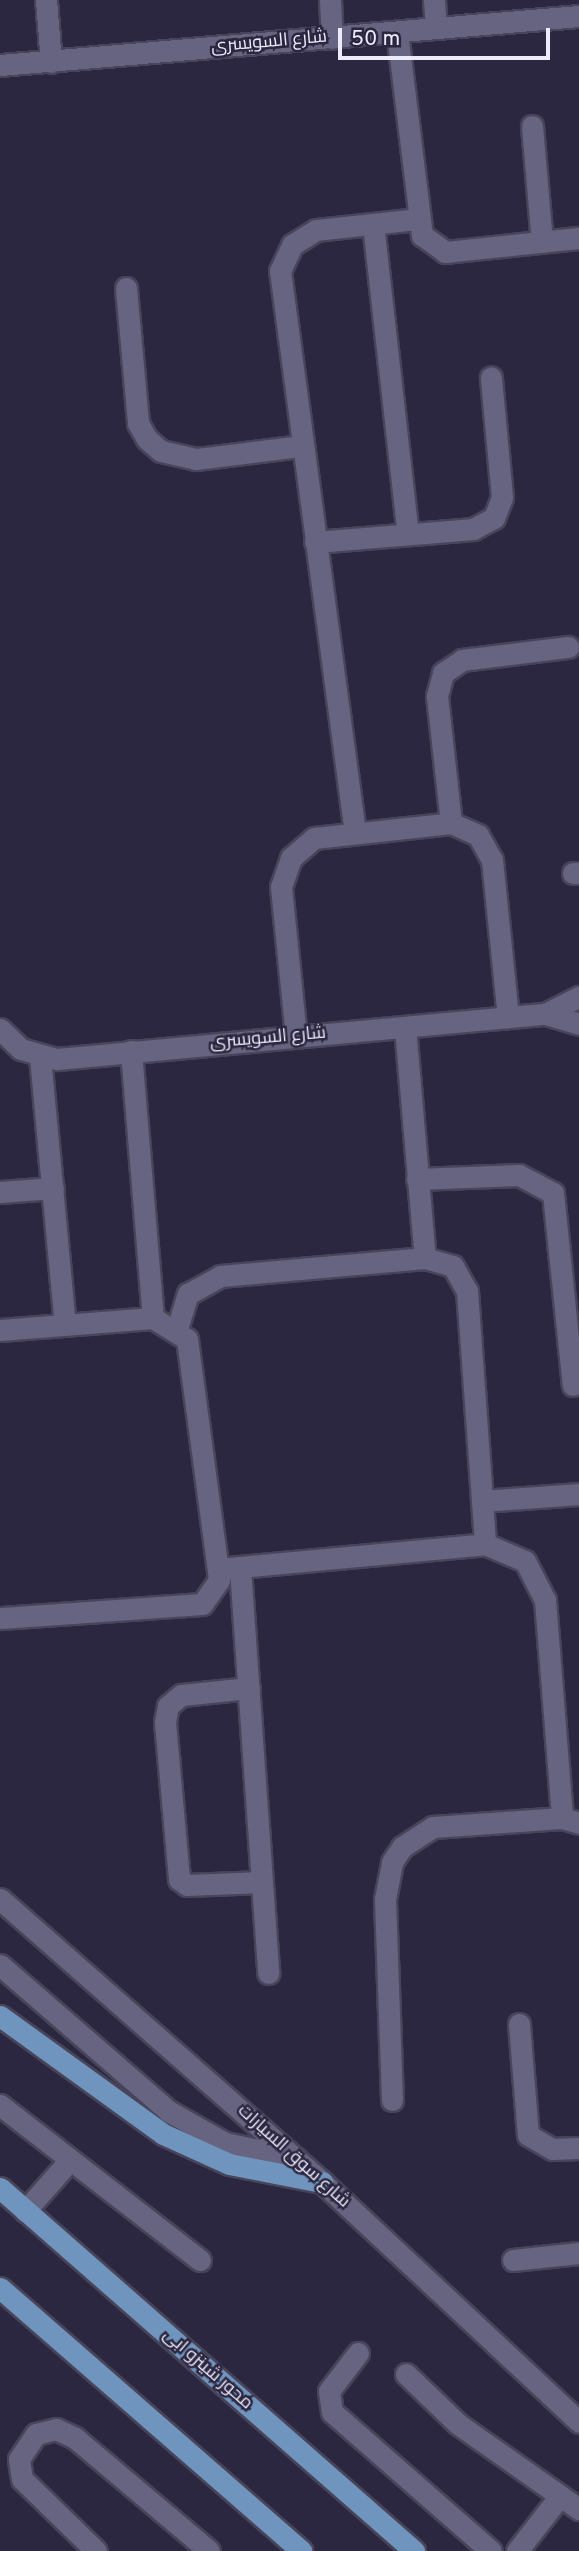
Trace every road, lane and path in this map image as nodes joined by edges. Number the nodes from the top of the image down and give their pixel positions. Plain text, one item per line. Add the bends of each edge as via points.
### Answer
1 (46, 0) edge
2 (330, 0) edge
3 (434, 0) edge
4 (579, 16) edge
5 (436, 28) junction
6 (397, 32) junction
7 (332, 38) junction
8 (51, 62) junction
9 (0, 65) edge
10 (533, 126) dead end
11 (416, 219) junction
12 (373, 224) junction
13 (579, 238) edge
14 (542, 242) junction
15 (126, 288) dead end
16 (491, 378) dead end
17 (301, 446) junction
18 (408, 534) junction
19 (315, 542) junction
20 (568, 647) dead end
21 (451, 823) junction
22 (355, 833) junction
23 (579, 997) edge
24 (545, 1014) junction
25 (508, 1017) junction
26 (579, 1024) edge
27 (405, 1027) junction
28 (0, 1030) edge
29 (296, 1037) junction
30 (131, 1051) junction
31 (40, 1057) junction
32 (417, 1180) junction
33 (53, 1188) junction
34 (0, 1192) edge
35 (425, 1258) junction
36 (153, 1318) junction
37 (65, 1324) junction
38 (177, 1329) junction
39 (0, 1330) edge
40 (573, 1385) dead end
41 (579, 1494) edge
42 (482, 1501) junction
43 (485, 1544) junction
44 (240, 1568) junction
45 (218, 1569) junction
46 (0, 1618) edge
47 (249, 1688) junction
48 (569, 1771) edge
49 (570, 1820) edge
50 (262, 1882) junction
51 (0, 1899) edge
52 (0, 1965) edge
53 (268, 1973) dead end
54 (0, 2016) edge
55 (519, 2024) dead end
56 (392, 2100) dead end
57 (0, 2105) edge
58 (579, 2148) edge
59 (295, 2158) junction
60 (70, 2160) junction
61 (322, 2182) junction
62 (0, 2188) edge
63 (25, 2211) junction
64 (579, 2253) edge
65 (200, 2260) dead end
66 (513, 2260) dead end
67 (0, 2288) edge
68 (358, 2353) dead end
69 (406, 2375) dead end
70 (579, 2423) edge
71 (560, 2496) junction
72 (579, 2510) edge
73 (96, 2551) edge
74 (209, 2551) edge
75 (301, 2551) edge
76 (414, 2551) edge
77 (491, 2551) edge
78 (517, 2551) edge

1 - 8 street
2 - 7 street
3 - 5 street
4 - 5 street, شارع السويسرى
5 - 6 street, شارع السويسرى
6 - 7 street, شارع السويسرى
6 - 11 street
7 - 8 street, شارع السويسرى
8 - 9 street, شارع السويسرى
10 - 14 street
11 - 12 street
11 - 14 street via 422,235 446,252
12 - 17 street via 316,230 284,257 280,286
12 - 18 street
13 - 14 street
15 - 17 street via 138,423 147,439 178,458
16 - 18 street via 500,508 473,529
17 - 19 street
18 - 19 street
19 - 22 street
20 - 21 street via 462,660 443,673 437,696
21 - 22 street
21 - 25 street via 478,835 492,860
22 - 29 street via 314,838 284,872
23 - 24 street, شارع السويسرى
24 - 25 street, شارع السويسرى
24 - 26 street, شارع السويسرى
25 - 27 street, شارع السويسرى
27 - 29 street, شارع السويسرى
27 - 32 street
28 - 31 street
29 - 30 street, شارع السويسرى
30 - 31 street, شارع السويسرى
30 - 36 street
31 - 33 street
32 - 35 street
32 - 40 street via 519,1175 553,1193
33 - 34 street
33 - 37 street
35 - 38 street via 220,1276 188,1294
35 - 42 street via 453,1266 467,1292
36 - 37 street
36 - 38 street
37 - 39 street
38 - 45 street via 192,1352
41 - 42 street
42 - 43 street
43 - 44 street
43 - 48 street via 525,1561 542,1589
44 - 45 street
44 - 47 street
45 - 46 street via 217,1590 202,1604
47 - 50 street
47 - 50 street via 181,1695 168,1706 164,1722 179,1879 187,1885
48 - 49 street
49 - 56 street via 433,1826 402,1847 392,1862 385,1899
50 - 53 street
51 - 59 street, شارع سوق السيارات
52 - 59 street via 170,2112 225,2143
54 - 61 main road via 163,2134 229,2164
55 - 58 street via 528,2134 543,2147
57 - 60 street
59 - 61 street, شارع سوق السيارات
60 - 63 street
60 - 65 street
61 - 70 street, شارع سوق السيارات
62 - 63 main road, محور شينزو ابى
63 - 76 main road, محور شينزو ابى
64 - 66 street
67 - 75 main road
68 - 77 street via 328,2391 331,2412
69 - 71 street via 458,2424
71 - 72 street
71 - 78 street
73 - 74 street via 22,2479 19,2459 36,2434 56,2429 75,2438

